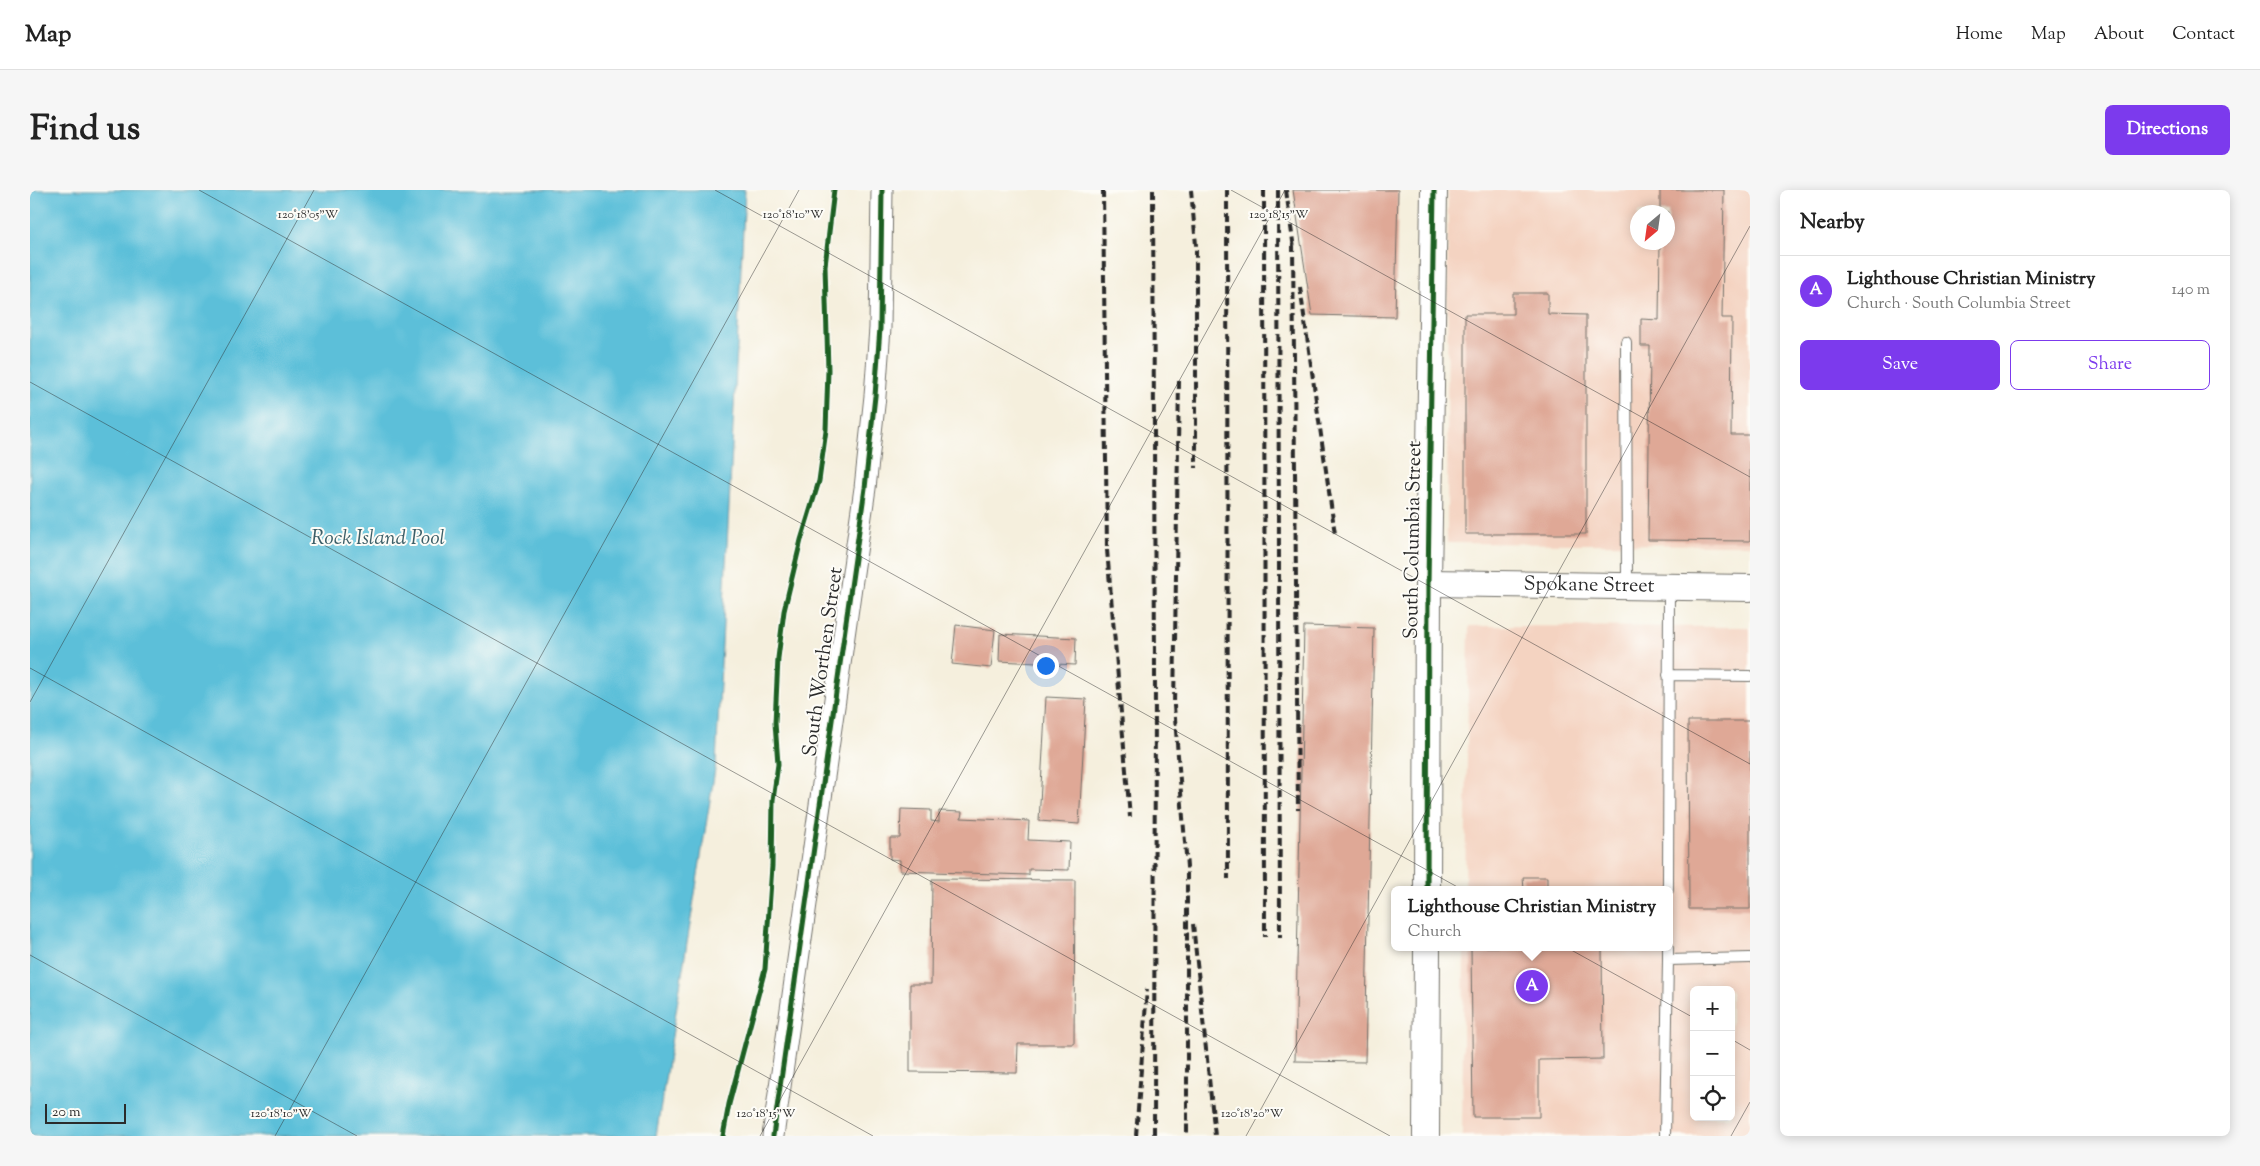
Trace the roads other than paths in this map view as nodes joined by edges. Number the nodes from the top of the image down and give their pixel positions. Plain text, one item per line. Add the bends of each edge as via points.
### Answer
1 (882, 190) edge
2 (1434, 190) edge
3 (1626, 342) dead end
4 (1428, 584) junction
5 (1627, 586) junction
6 (1669, 587) junction
7 (1750, 588) edge
8 (1668, 675) junction
9 (1750, 676) edge
10 (1427, 886) edge
11 (1668, 886) edge
12 (1427, 951) edge
13 (1668, 951) edge
14 (1750, 958) edge
15 (1668, 960) junction
16 (773, 1136) edge
17 (1426, 1136) edge
18 (1666, 1136) edge

1 - 16 street, South Worthen Street via 880,328 868,460
2 - 4 street, South Columbia Street
3 - 5 lane
4 - 5 street, Spokane Street
4 - 10 street, South Columbia Street
5 - 6 street, Spokane Street
6 - 7 street, Spokane Street
6 - 8 lane
8 - 9 lane
8 - 11 lane
12 - 17 street
13 - 15 lane
14 - 15 lane
15 - 18 lane

